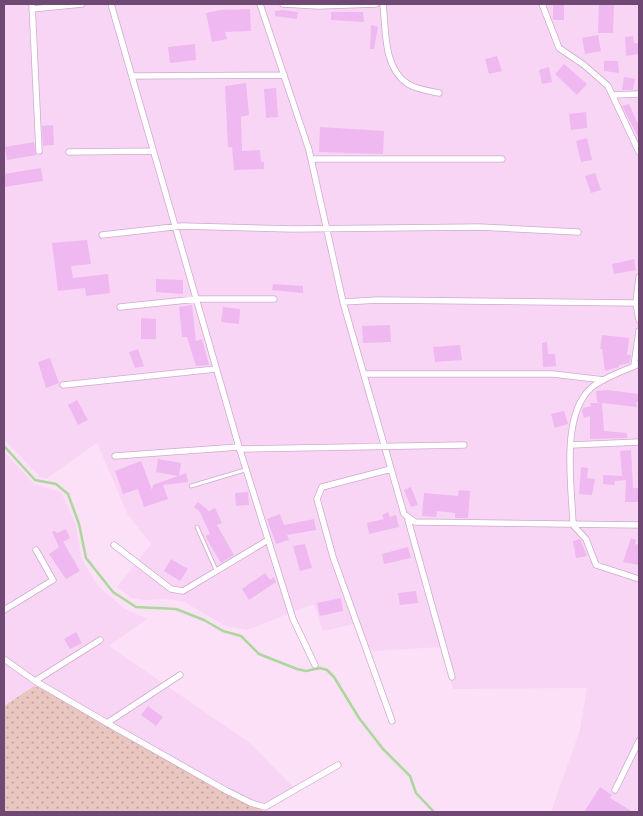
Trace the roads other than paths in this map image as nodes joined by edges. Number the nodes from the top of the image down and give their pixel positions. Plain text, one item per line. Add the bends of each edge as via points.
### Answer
1 (82, 4) edge
2 (111, 4) edge
3 (260, 4) edge
4 (283, 4) edge
5 (376, 4) edge
6 (383, 4) edge
7 (542, 4) edge
8 (32, 7) edge
9 (284, 75) junction
10 (133, 76) junction
11 (439, 93) dead end
12 (613, 94) junction
13 (639, 94) edge
14 (39, 151) dead end
15 (153, 151) junction
16 (69, 152) dead end
17 (639, 152) edge
18 (311, 159) junction
19 (502, 159) dead end
20 (175, 226) junction
21 (327, 229) junction
22 (578, 232) dead end
23 (102, 235) dead end
24 (639, 277) edge
25 (197, 299) junction
26 (274, 299) dead end
27 (343, 302) junction
28 (636, 303) junction
29 (120, 307) dead end
30 (639, 320) edge
31 (639, 331) edge
32 (637, 365) edge
33 (216, 369) junction
34 (364, 374) junction
35 (604, 380) junction
36 (63, 385) dead end
37 (639, 442) edge
38 (464, 445) dead end
39 (571, 446) junction
40 (239, 447) junction
41 (385, 447) junction
42 (115, 456) dead end
43 (246, 469) junction
44 (391, 469) junction
45 (191, 486) dead end
46 (408, 520) junction
47 (639, 524) edge
48 (572, 525) junction
49 (197, 527) dead end
50 (268, 540) junction
51 (114, 545) dead end
52 (36, 550) dead end
53 (217, 571) junction
54 (639, 579) edge
55 (4, 610) edge
56 (100, 640) dead end
57 (4, 659) edge
58 (315, 665) dead end
59 (180, 675) dead end
60 (452, 677) dead end
61 (36, 681) junction
62 (392, 721) dead end
63 (107, 723) junction
64 (639, 741) edge
65 (338, 765) dead end
66 (615, 790) dead end

1 - 8 street
2 - 10 street
3 - 9 street
4 - 5 street
6 - 11 street via 389,56 394,71 409,85
7 - 12 street via 559,48 596,75
8 - 14 street
9 - 10 street
9 - 18 street
10 - 15 street
12 - 13 street
12 - 17 street
15 - 16 street
15 - 20 street
18 - 19 street
18 - 21 street
20 - 21 street
20 - 23 street
20 - 25 street
21 - 22 street via 479,227
21 - 27 street
24 - 28 street
25 - 26 street
25 - 29 street
25 - 33 street
27 - 28 street
27 - 34 street
28 - 30 street
31 - 32 street
32 - 35 street
33 - 36 street
33 - 40 street
34 - 35 street via 553,374
34 - 41 street
35 - 39 street via 585,396 574,418
37 - 39 street
38 - 41 street
39 - 48 street
40 - 41 street
40 - 42 street
40 - 43 street
41 - 44 street
43 - 45 lane
43 - 50 street
44 - 46 street
44 - 62 street via 322,487 317,499 333,557
46 - 48 street
46 - 60 street
47 - 48 street
48 - 54 street via 586,539 596,565
49 - 53 lane
50 - 53 street
50 - 58 street via 293,620
51 - 53 street via 175,590 183,591
52 - 55 street via 53,580
56 - 61 street
57 - 61 street
59 - 63 street
61 - 63 street
63 - 65 street via 227,791 265,807
64 - 66 street

